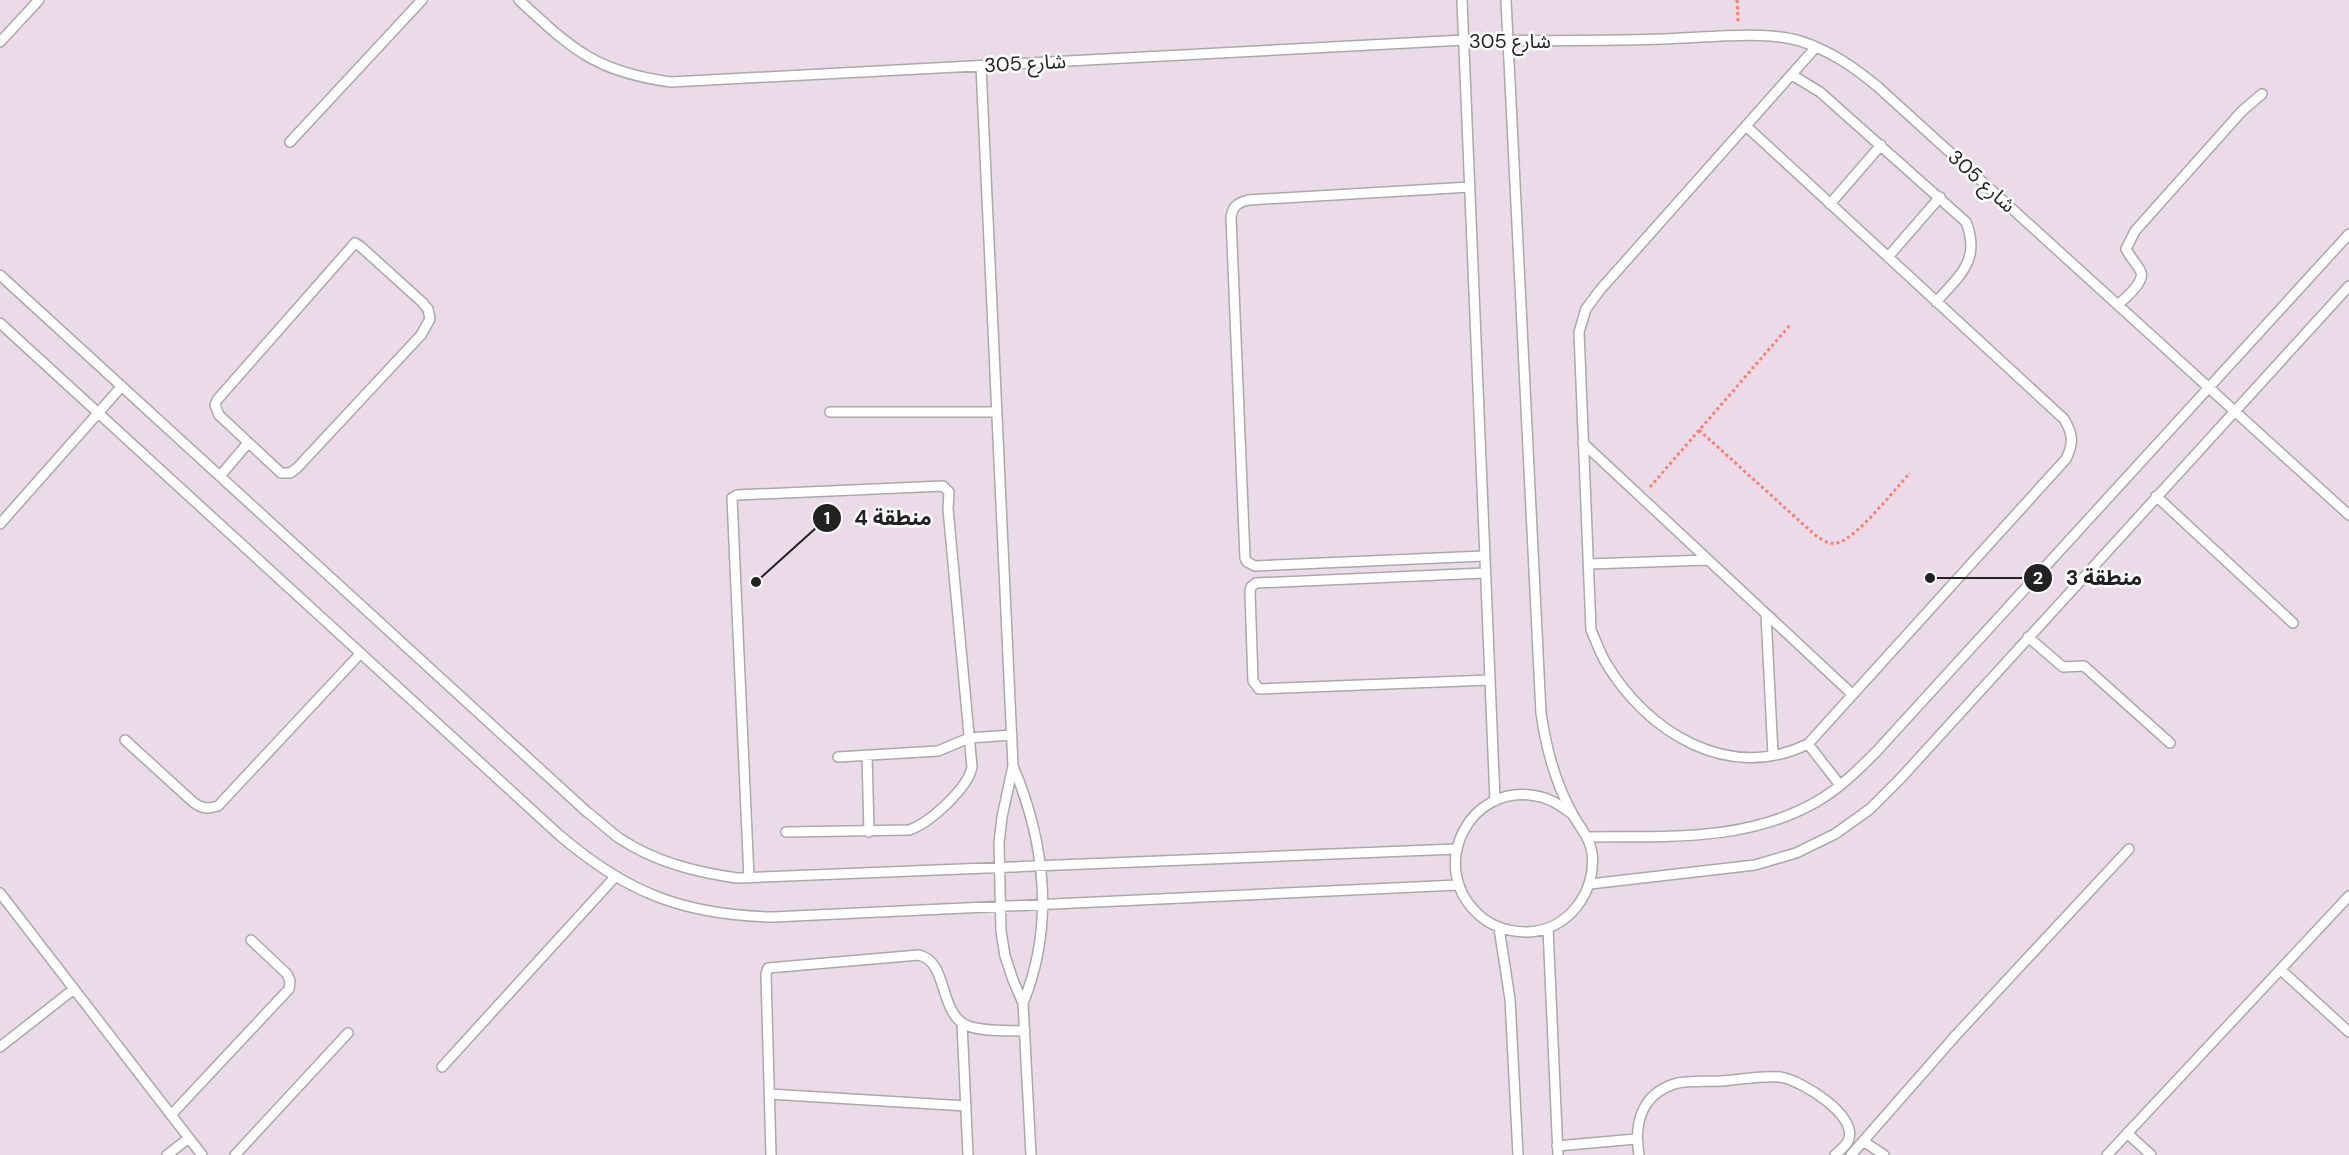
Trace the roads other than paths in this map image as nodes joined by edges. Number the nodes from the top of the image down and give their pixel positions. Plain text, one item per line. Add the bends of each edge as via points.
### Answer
1 (24, 0) edge
2 (422, 0) edge
3 (519, 0) edge
4 (1462, 0) edge
5 (1506, 0) edge
6 (35, 4) edge
7 (1464, 40) junction
8 (1509, 40) junction
9 (0, 42) edge
10 (1816, 47) junction
11 (981, 66) junction
12 (1792, 75) junction
13 (2262, 94) dead end
14 (1746, 126) junction
15 (290, 142) dead end
16 (1881, 145) junction
17 (1470, 187) junction
18 (1940, 197) junction
19 (1830, 204) junction
20 (2349, 234) edge
21 (1887, 257) junction
22 (0, 275) edge
23 (2349, 286) edge
24 (1936, 302) junction
25 (2118, 305) junction
26 (0, 323) edge
27 (122, 386) junction
28 (2209, 387) junction
29 (2235, 411) junction
30 (830, 412) dead end
31 (997, 412) junction
32 (99, 413) junction
33 (248, 443) junction
34 (1583, 443) junction
35 (220, 476) junction
36 (2156, 496) junction
37 (2349, 515) edge
38 (0, 524) edge
39 (1484, 556) junction
40 (1708, 560) junction
41 (1588, 564) junction
42 (1485, 573) junction
43 (1766, 614) junction
44 (2293, 623) dead end
45 (2028, 638) junction
46 (360, 654) junction
47 (1490, 680) junction
48 (1852, 694) junction
49 (1012, 735) junction
50 (969, 738) junction
51 (124, 740) dead end
52 (2170, 743) dead end
53 (1808, 744) junction
54 (867, 755) junction
55 (1773, 755) junction
56 (838, 757) dead end
57 (1013, 766) junction
58 (1840, 785) junction
59 (1495, 801) junction
60 (1572, 814) junction
61 (786, 832) dead end
62 (869, 832) junction
63 (1587, 837) junction
64 (1456, 849) junction
65 (2129, 849) dead end
66 (1041, 866) junction
67 (999, 869) junction
68 (615, 877) junction
69 (749, 878) junction
70 (1590, 884) junction
71 (1458, 885) junction
72 (2349, 896) edge
73 (1, 897) edge
74 (1002, 905) junction
75 (1042, 906) junction
76 (1499, 928) junction
77 (1548, 928) junction
78 (251, 940) dead end
79 (2281, 970) junction
80 (74, 989) junction
81 (1023, 1003) junction
82 (962, 1023) junction
83 (1025, 1031) junction
84 (2349, 1032) edge
85 (348, 1033) dead end
86 (0, 1047) edge
87 (442, 1067) dead end
88 (769, 1094) junction
89 (966, 1106) junction
90 (171, 1115) junction
91 (2127, 1133) junction
92 (189, 1138) junction
93 (1636, 1139) junction
94 (1863, 1141) junction
95 (1557, 1151) edge
96 (167, 1155) edge
97 (202, 1155) edge
98 (235, 1155) edge
99 (771, 1155) edge
100 (968, 1155) edge
101 (1031, 1155) edge
102 (1518, 1155) edge
103 (1639, 1155) edge
104 (1835, 1155) edge
105 (1851, 1155) edge
106 (1884, 1155) edge
107 (2107, 1155) edge
108 (2151, 1155) edge

1 - 6 lane
2 - 15 lane
3 - 11 lane, شارع 305 via 576,51 638,78 671,82
4 - 7 lane
5 - 8 lane
6 - 9 lane
7 - 8 lane, شارع 305
7 - 11 lane, شارع 305
7 - 17 lane
8 - 10 lane, شارع 305 via 1768,36
8 - 60 lane via 1541,713 1552,765
10 - 12 lane
10 - 25 lane, شارع 305 via 1855,67
11 - 31 lane
12 - 14 lane
12 - 16 lane via 1821,92
13 - 25 lane via 2242,111 2135,231 2126,249 2142,274
14 - 19 lane
14 - 34 lane via 1586,309 1579,332
16 - 18 lane
16 - 19 lane
17 - 39 lane
17 - 39 lane via 1239,202 1231,218 1247,562 1255,566
18 - 21 lane
18 - 24 lane via 1966,222 1972,237 1971,254 1964,270
19 - 21 lane
20 - 28 lane
21 - 24 lane
22 - 27 lane
23 - 29 lane
24 - 48 lane via 2064,419 2073,446 2066,459
25 - 28 lane, شارع 305
26 - 32 lane
27 - 32 lane
27 - 35 lane
28 - 29 lane, شارع 305
28 - 58 lane via 1876,752
29 - 36 lane
29 - 37 lane, شارع 305
30 - 31 lane
31 - 49 lane
32 - 38 lane
32 - 46 lane
33 - 33 lane via 281,472 290,473 427,328 428,309 358,244 351,247 217,400 215,411
33 - 35 lane
34 - 40 lane
34 - 41 lane
35 - 69 lane via 620,838 656,858 695,872
36 - 44 lane
36 - 45 lane
39 - 42 lane
40 - 41 lane
40 - 43 lane
41 - 55 lane via 1591,630 1605,662 1644,711 1694,746 1722,755
42 - 47 lane
42 - 47 lane via 1256,583 1250,592 1253,681 1264,689
43 - 48 lane
43 - 55 lane
45 - 52 lane via 2063,667 2085,666
45 - 70 lane via 1900,779 1870,809 1835,834 1796,853 1755,865
46 - 51 lane via 218,806 210,809 193,802
46 - 68 lane via 557,833
47 - 59 lane
48 - 53 lane
49 - 50 lane
49 - 57 lane
50 - 54 lane via 938,751
50 - 62 lane via 972,767 961,789 917,828
50 - 69 lane via 949,492 934,485 734,496 730,504
53 - 55 lane
53 - 58 lane
54 - 56 lane
54 - 62 lane
57 - 66 lane via 1031,815
57 - 67 lane via 1002,817
58 - 63 lane via 1817,802 1782,819 1745,830 1706,835
59 - 60 lane via 1535,795
59 - 64 lane via 1470,820
60 - 63 lane
61 - 62 lane
63 - 70 lane via 1592,852
64 - 66 lane
64 - 71 lane
65 - 94 lane
66 - 67 lane
66 - 75 lane
67 - 69 lane
67 - 74 lane
68 - 74 lane via 656,897 733,916
68 - 87 lane
70 - 77 lane via 1581,903
71 - 75 lane
71 - 76 lane via 1467,903
72 - 79 lane
73 - 80 lane
74 - 75 lane
74 - 81 lane via 1005,956
75 - 81 lane via 1039,956
76 - 77 lane via 1515,932
76 - 102 lane via 1510,999
77 - 95 lane
78 - 90 lane via 287,974 289,989
79 - 84 lane
79 - 91 lane
80 - 86 lane
80 - 90 lane
81 - 83 lane
82 - 83 lane
82 - 88 lane via 951,1010 934,967 919,955 768,968
82 - 89 lane
83 - 101 lane
85 - 98 lane
88 - 89 lane
88 - 99 lane
89 - 100 lane
90 - 92 lane
91 - 107 lane
91 - 108 lane
92 - 96 lane
92 - 97 lane
93 - 95 lane
93 - 103 lane
93 - 104 lane via 1638,1119 1647,1103 1675,1083 1779,1077 1803,1084 1846,1121 1850,1131 1848,1142
94 - 105 lane
94 - 106 lane

